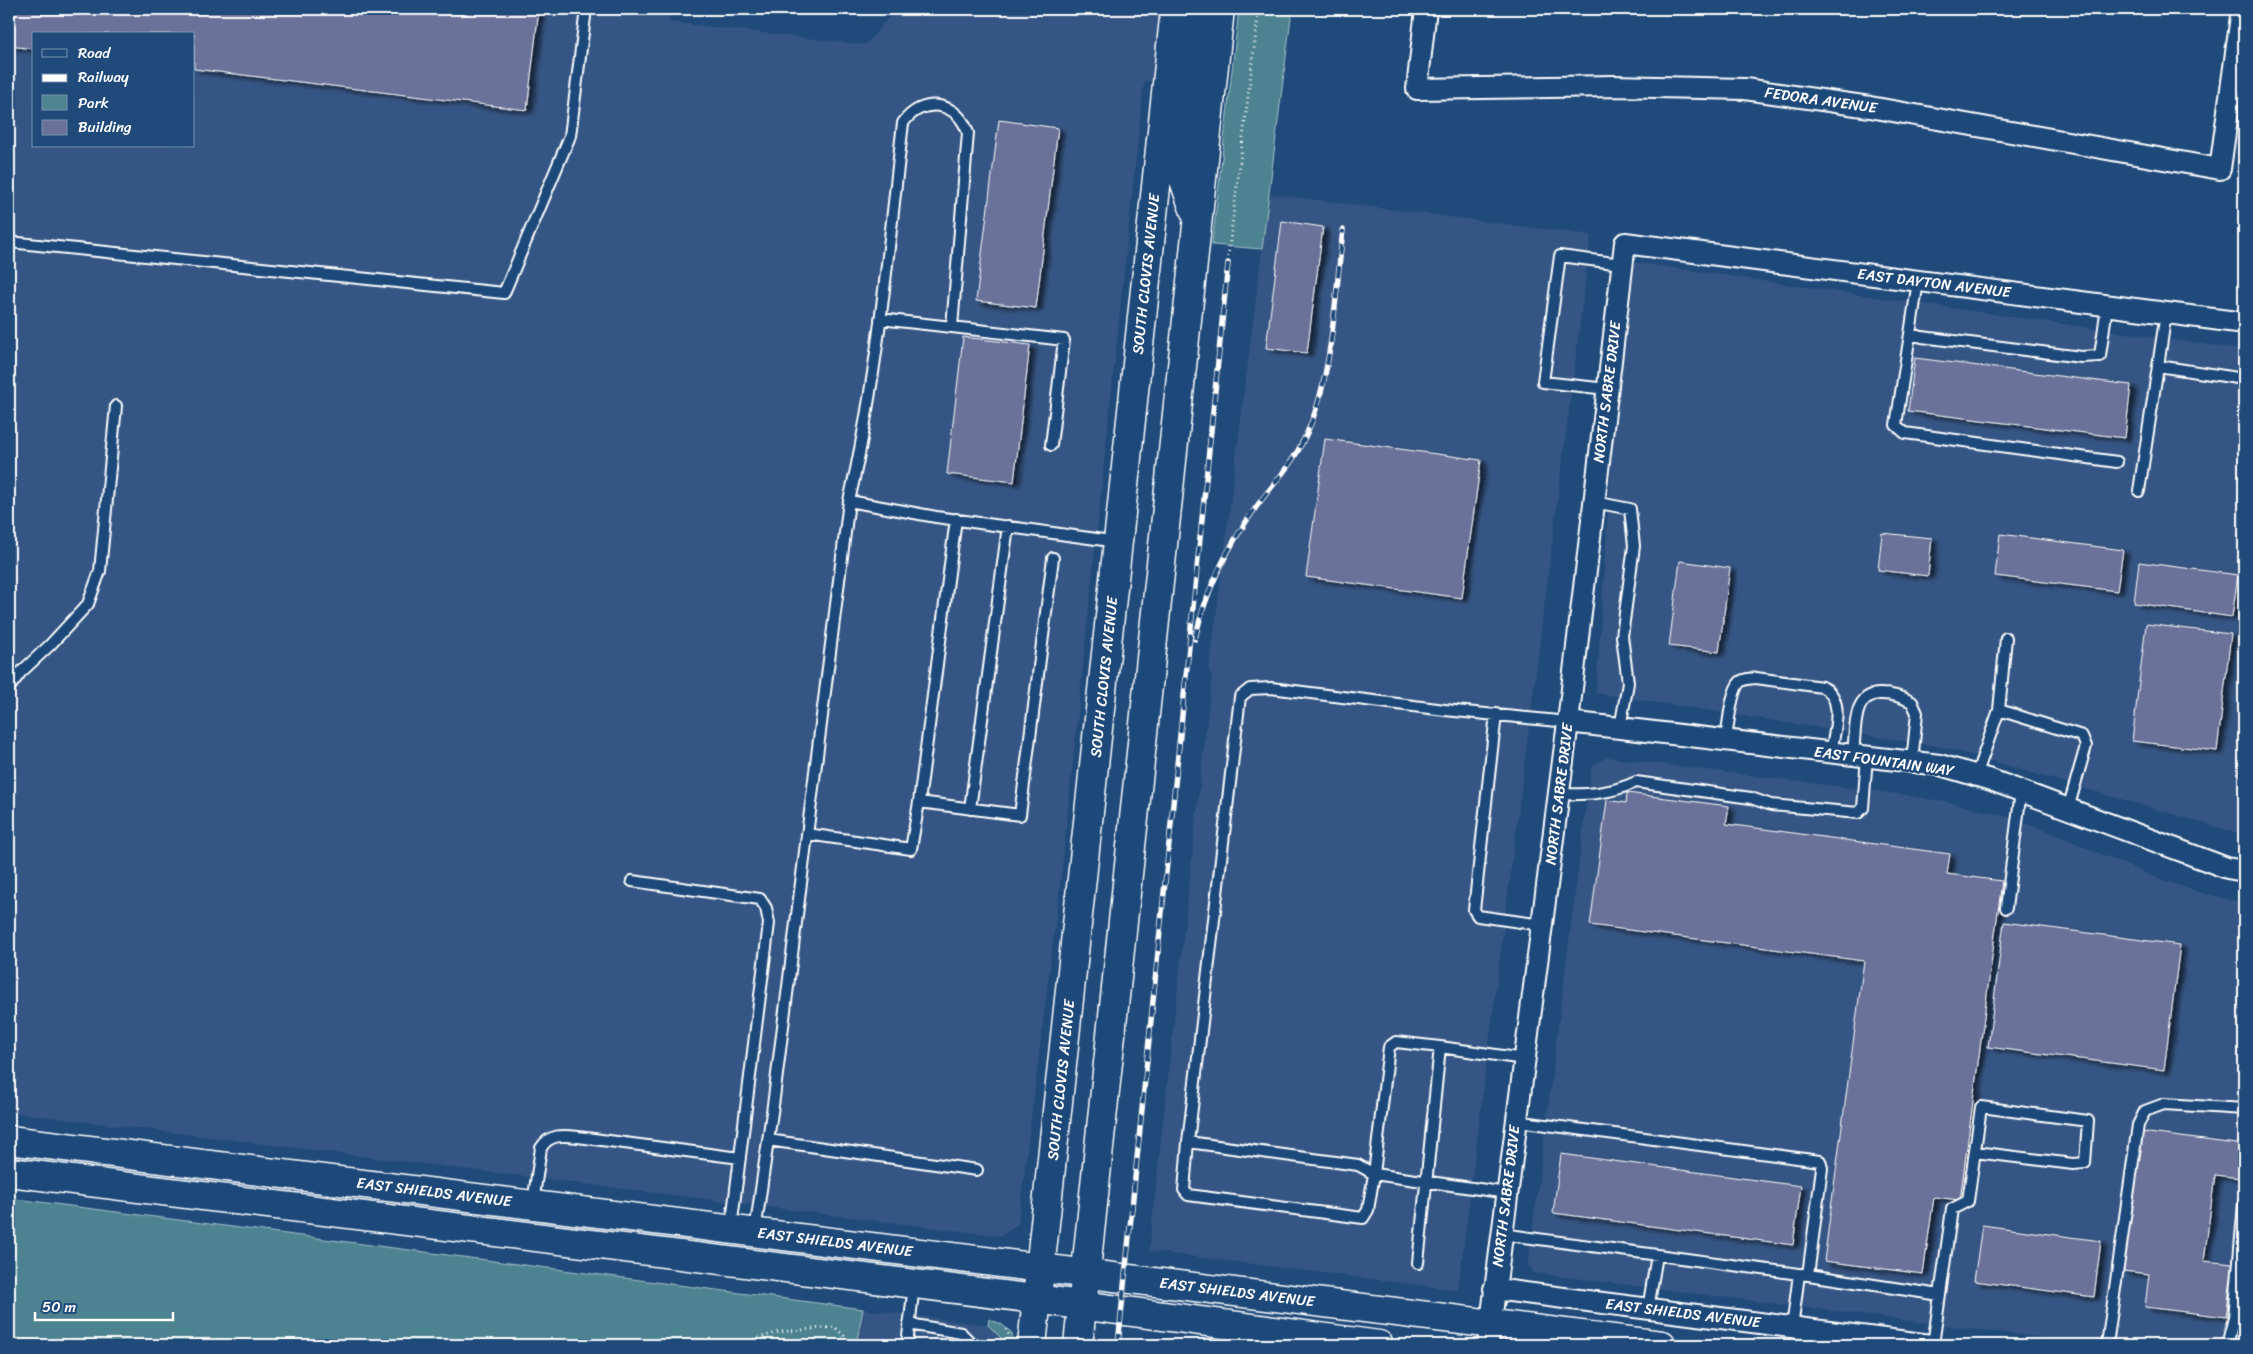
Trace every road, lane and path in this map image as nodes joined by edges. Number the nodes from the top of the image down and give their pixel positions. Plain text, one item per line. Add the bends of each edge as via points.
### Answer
1 (586, 9) edge
2 (1175, 9) edge
3 (1196, 9) edge
4 (1220, 9) edge
5 (1259, 9) edge
6 (1426, 9) edge
7 (2242, 9) edge
8 (1198, 221) junction
9 (9, 242) edge
10 (1625, 243) joint
11 (1228, 257) dead end
12 (1622, 264) junction
13 (1918, 281) junction
14 (2107, 306) junction
15 (2166, 313) junction
16 (880, 319) junction
17 (2244, 323) edge
18 (952, 327) junction
19 (1910, 334) junction
20 (2158, 366) junction
21 (2244, 379) edge
22 (1607, 389) junction
23 (116, 406) dead end
24 (1050, 445) dead end
25 (2117, 462) dead end
26 (2139, 491) dead end
27 (849, 501) junction
28 (1594, 502) junction
29 (956, 519) junction
30 (1008, 526) junction
31 (1118, 542) junction
32 (1053, 558) dead end
33 (2006, 638) dead end
34 (9, 688) edge
35 (1999, 710) junction
36 (1496, 714) junction
37 (1568, 722) junction
38 (1620, 728) junction
39 (1726, 740) junction
40 (1832, 752) junction
41 (1860, 756) junction
42 (1912, 762) junction
43 (1976, 776) junction
44 (2021, 791) junction
45 (1559, 794) junction
46 (919, 802) junction
47 (970, 809) junction
48 (2068, 809) junction
49 (807, 834) junction
50 (2244, 871) edge
51 (632, 881) dead end
52 (2006, 908) dead end
53 (1542, 925) junction
54 (1440, 1047) junction
55 (1524, 1059) junction
56 (2244, 1109) edge
57 (1516, 1121) junction
58 (9, 1140) edge
59 (768, 1140) junction
60 (1188, 1142) junction
61 (1975, 1152) junction
62 (740, 1158) junction
63 (977, 1170) dead end
64 (9, 1172) edge
65 (1374, 1174) junction
66 (1428, 1182) junction
67 (1507, 1193) junction
68 (2244, 1203) edge
69 (533, 1204) junction
70 (743, 1231) junction
71 (496, 1234) junction
72 (1501, 1234) junction
73 (1657, 1255) junction
74 (1418, 1262) dead end
75 (1040, 1266) junction
76 (1085, 1272) junction
77 (1803, 1275) junction
78 (914, 1284) junction
79 (1494, 1289) junction
80 (1940, 1295) junction
81 (1036, 1299) junction
82 (1082, 1305) junction
83 (1648, 1309) junction
84 (909, 1324) junction
85 (1792, 1328) junction
86 (1489, 1334) edge
87 (734, 1345) edge
88 (843, 1345) edge
89 (907, 1345) edge
90 (973, 1345) edge
91 (1032, 1345) edge
92 (1078, 1345) edge
93 (1379, 1345) edge
94 (1662, 1345) edge
95 (1932, 1345) edge
96 (2108, 1345) edge
97 (2227, 1345) edge

1 - 9 lane via 570,136 504,293
2 - 31 main road, SOUTH CLOVIS AVENUE
3 - 8 main road via 1181,172
4 - 8 main road
5 - 11 path
6 - 7 street, FEDORA AVENUE via 1417,89 1613,86 1745,89 1870,107 2220,169
8 - 76 main road
10 - 12 street, NORTH SABRE DRIVE
10 - 13 street, EAST DAYTON AVENUE
12 - 22 street, NORTH SABRE DRIVE
12 - 22 lane via 1560,256 1543,382
13 - 14 street, EAST DAYTON AVENUE
13 - 19 lane
14 - 15 street, EAST DAYTON AVENUE
14 - 19 lane via 2100,356 2071,356
15 - 17 street, EAST DAYTON AVENUE
15 - 20 lane
16 - 18 lane
16 - 18 lane via 903,122 920,106 930,105 952,110 965,122 968,133
16 - 27 lane via 859,459
18 - 24 lane via 1064,340
19 - 25 lane via 1896,425 1905,433
20 - 21 lane
20 - 26 lane
22 - 28 street, NORTH SABRE DRIVE
23 - 34 lane via 100,571 88,604
27 - 29 lane
27 - 49 lane
28 - 37 street, NORTH SABRE DRIVE
28 - 38 lane via 1630,509 1634,546 1622,636 1628,684
29 - 30 lane
29 - 46 lane
30 - 31 lane
30 - 47 lane
31 - 75 main road, SOUTH CLOVIS AVENUE
32 - 47 lane via 1020,815
33 - 35 lane
35 - 43 lane
35 - 48 lane via 2082,736 2086,746
36 - 37 lane
36 - 53 lane via 1474,910 1478,916
36 - 60 lane via 1270,688 1250,689 1240,697
37 - 38 street, EAST FOUNTAIN WAY
37 - 45 street, NORTH SABRE DRIVE
38 - 39 street, EAST FOUNTAIN WAY
39 - 40 street, EAST FOUNTAIN WAY
39 - 40 lane via 1735,691 1745,679 1756,678 1831,691 1836,714
40 - 41 street, EAST FOUNTAIN WAY
41 - 42 street, EAST FOUNTAIN WAY
41 - 42 lane via 1859,707 1862,699 1870,694 1892,694 1912,702 1918,712
41 - 45 lane via 1863,808 1858,812 1771,805 1751,798 1636,782 1592,795
42 - 43 street, EAST FOUNTAIN WAY via 1940,765
43 - 44 street, EAST FOUNTAIN WAY
44 - 48 street, EAST FOUNTAIN WAY
44 - 52 lane
45 - 53 street, NORTH SABRE DRIVE
46 - 47 lane
46 - 49 lane via 911,849
48 - 50 street, EAST FOUNTAIN WAY via 2227,868
49 - 59 lane
51 - 62 lane via 760,899 766,908 769,923
53 - 55 street, NORTH SABRE DRIVE
54 - 55 lane
54 - 65 lane via 1396,1042 1389,1047
54 - 66 lane
55 - 57 street, NORTH SABRE DRIVE
56 - 96 lane via 2164,1104 2145,1111 2138,1125
57 - 67 street, NORTH SABRE DRIVE
57 - 77 lane via 1820,1161 1822,1168
58 - 69 main road, EAST SHIELDS AVENUE
59 - 63 lane
59 - 70 lane
60 - 65 lane via 1358,1165
60 - 65 lane via 1184,1190 1188,1195 1363,1218 1368,1210
61 - 61 lane via 1981,1108 2088,1121 2084,1163
61 - 80 lane via 1968,1201 1952,1209
62 - 69 lane via 578,1137 554,1137 541,1148
62 - 70 lane
64 - 71 main road
65 - 66 lane
66 - 67 lane
66 - 74 lane
67 - 72 street, NORTH SABRE DRIVE
68 - 97 lane via 2234,1318
69 - 70 main road, EAST SHIELDS AVENUE
70 - 71 main road via 702,1243 577,1227
70 - 75 main road, EAST SHIELDS AVENUE
71 - 78 main road
72 - 73 lane
72 - 79 street, NORTH SABRE DRIVE
73 - 77 lane
73 - 83 lane
75 - 76 main road, EAST SHIELDS AVENUE
75 - 81 main road, SOUTH CLOVIS AVENUE
76 - 82 main road
76 - 86 main road, EAST SHIELDS AVENUE
77 - 80 lane
77 - 85 lane
78 - 81 main road
78 - 84 lane
79 - 83 street, EAST SHIELDS AVENUE
79 - 86 street, NORTH SABRE DRIVE
80 - 95 lane
81 - 82 main road
81 - 91 main road, SOUTH CLOVIS AVENUE
82 - 92 main road
82 - 93 main road via 1248,1332
83 - 85 street, EAST SHIELDS AVENUE
84 - 89 lane
84 - 90 lane via 961,1334
85 - 95 street, EAST SHIELDS AVENUE
86 - 94 main road, EAST SHIELDS AVENUE
87 - 88 path via 779,1332 836,1327 844,1336

